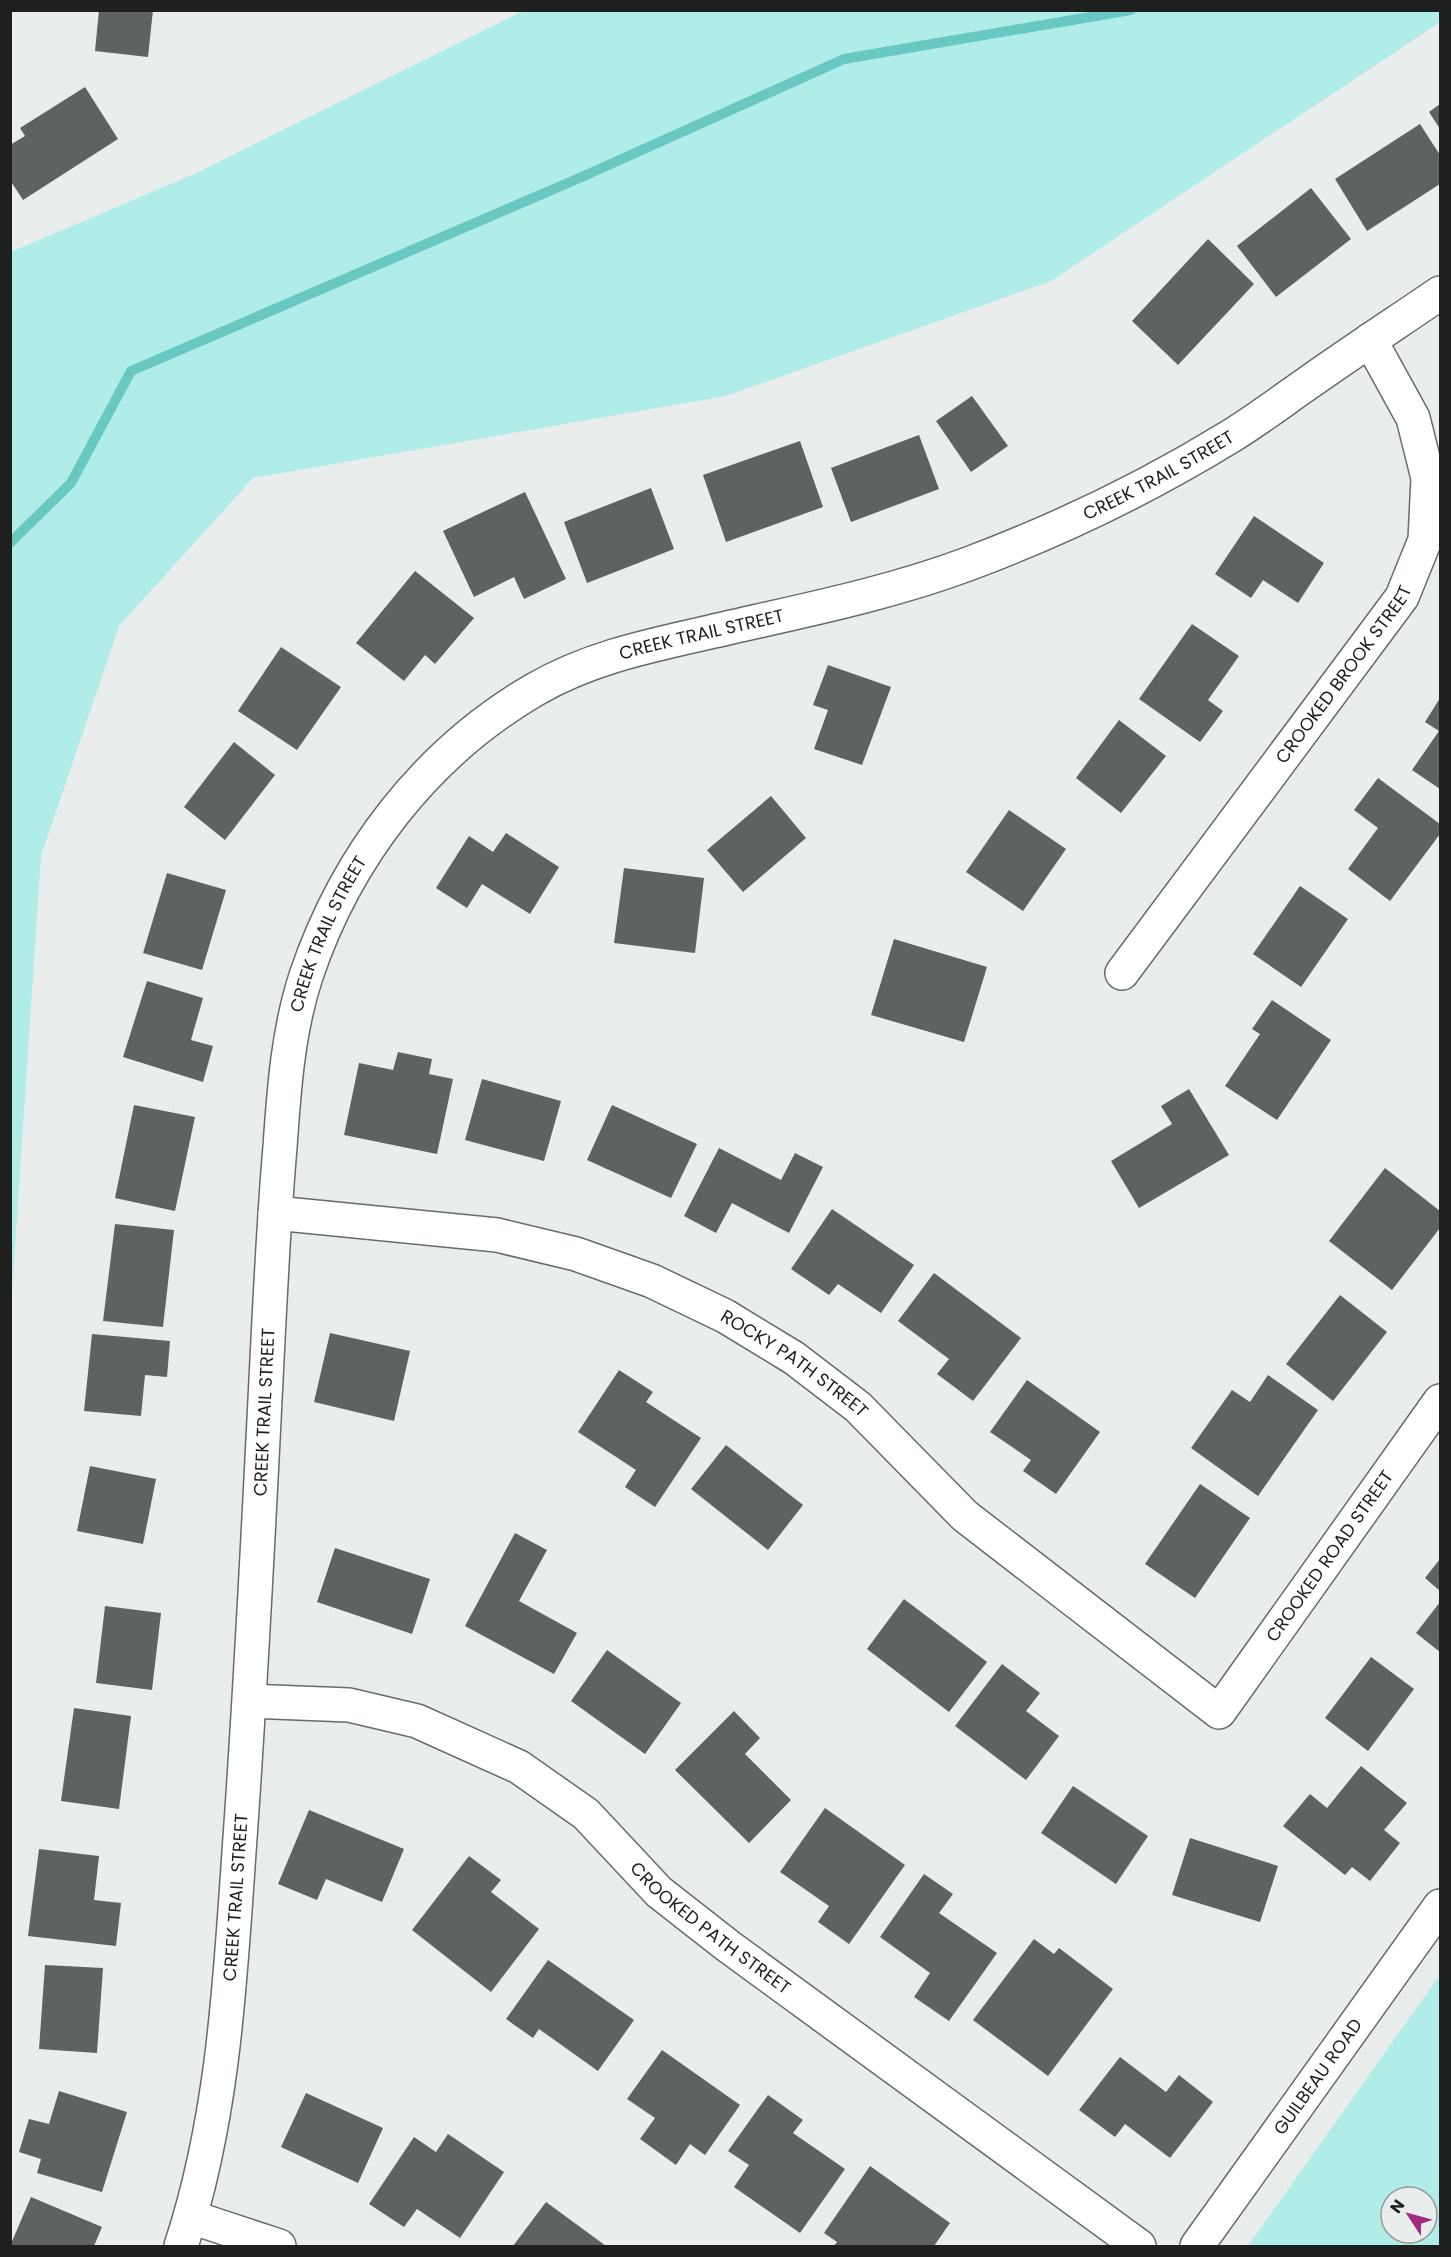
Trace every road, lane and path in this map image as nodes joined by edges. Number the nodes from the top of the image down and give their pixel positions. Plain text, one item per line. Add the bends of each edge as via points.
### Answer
1 (1440, 293) edge
2 (1370, 340) junction
3 (1122, 973) dead end
4 (275, 1213) junction
5 (1440, 1401) edge
6 (250, 1701) junction
7 (1219, 1712) joint
8 (1440, 1906) edge
9 (186, 2232) edge
10 (279, 2247) edge
11 (1139, 2247) edge
12 (1197, 2247) edge

1 - 2 street, CREEK TRAIL STREET
2 - 3 street, CROOKED BROOK STREET via 1413,418 1428,478 1425,540 1402,597
2 - 4 street, CREEK TRAIL STREET via 1233,435 1106,506 965,565 857,598 645,646 579,666 532,691 487,722 408,795 375,837 346,882 323,931 304,981 291,1033
4 - 6 street, CREEK TRAIL STREET
4 - 7 street, ROCKY PATH STREET via 497,1235 576,1254 652,1281 725,1316 794,1358 858,1407 965,1516
5 - 7 street, CROOKED ROAD STREET
6 - 9 street, CREEK TRAIL STREET via 228,2007 216,2108
6 - 11 street, CROOKED PATH STREET via 349,1706 417,1721 519,1767 586,1814 659,1892 728,1946
8 - 12 street, GUILBEAU ROAD
9 - 10 street

